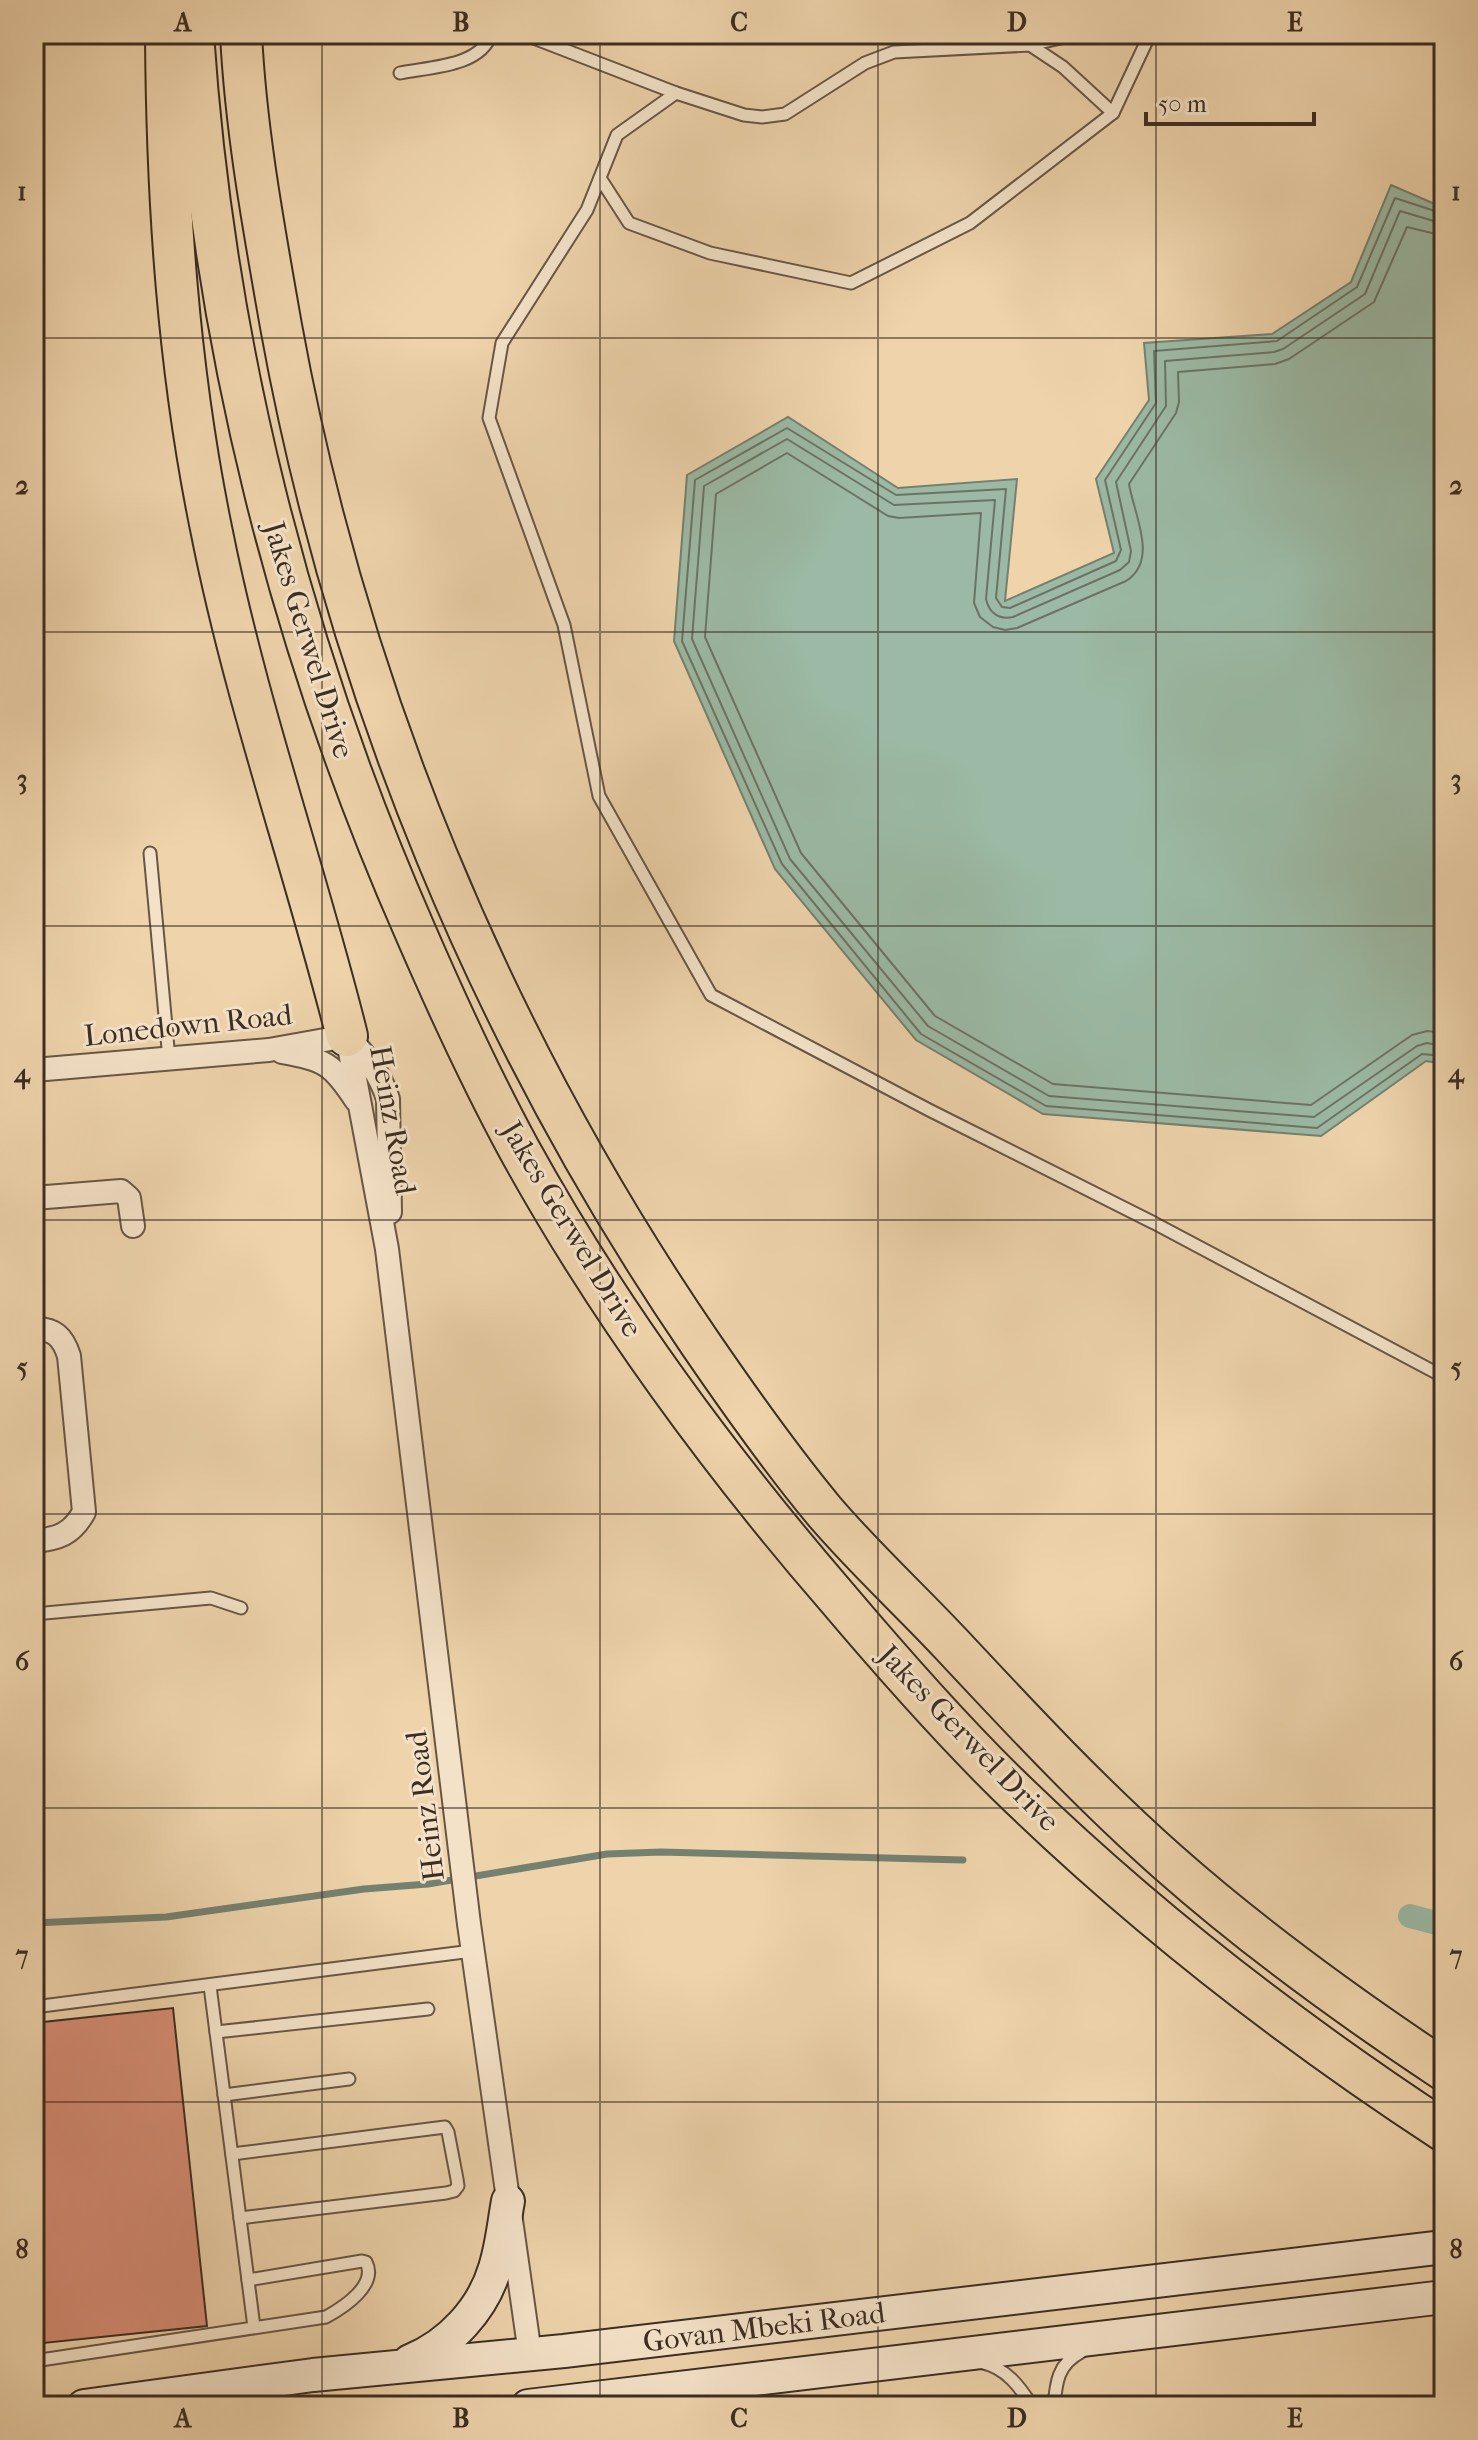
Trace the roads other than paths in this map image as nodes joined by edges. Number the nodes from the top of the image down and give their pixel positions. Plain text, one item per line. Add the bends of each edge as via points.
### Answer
1 (166, 34) edge
2 (193, 34) edge
3 (241, 34) edge
4 (491, 34) edge
5 (524, 34) edge
6 (568, 34) edge
7 (1078, 34) edge
8 (1150, 34) edge
9 (1030, 45) junction
10 (400, 73) dead end
11 (676, 93) junction
12 (1113, 113) junction
13 (600, 178) junction
14 (150, 853) dead end
15 (347, 1036) junction
16 (269, 1050) junction
17 (169, 1059) junction
18 (34, 1070) edge
19 (361, 1107) junction
20 (34, 1198) edge
21 (133, 1226) dead end
22 (387, 1249) junction
23 (34, 1329) edge
24 (1444, 1377) edge
25 (34, 1541) edge
26 (241, 1608) dead end
27 (34, 1614) edge
28 (472, 1951) junction
29 (210, 1986) junction
30 (34, 2007) edge
31 (428, 2009) dead end
32 (216, 2032) junction
33 (1444, 2070) edge
34 (349, 2079) dead end
35 (224, 2095) junction
36 (1444, 2131) edge
37 (232, 2154) junction
38 (508, 2201) junction
39 (240, 2218) junction
40 (1444, 2247) edge
41 (248, 2280) junction
42 (1444, 2297) edge
43 (254, 2327) junction
44 (1114, 2336) junction
45 (530, 2354) junction
46 (951, 2357) junction
47 (34, 2361) edge
48 (392, 2368) junction
49 (646, 2399) edge
50 (84, 2406) edge
51 (528, 2406) edge
52 (537, 2406) edge
53 (1032, 2406) edge
54 (1054, 2406) edge

1 - 15 highway via 172,252 211,532
2 - 36 highway, Jakes Gerwel Drive via 205,181 242,400 307,647 386,865 446,1002 527,1162 602,1288 696,1425 792,1546 885,1655 1006,1783 1131,1898 1248,1994
3 - 33 highway, Jakes Gerwel Drive via 254,173 293,390 354,626 434,851 498,993 565,1125 649,1268 826,1513 1049,1749 1169,1863 1290,1962
4 - 10 lane via 469,58
5 - 6 lane
5 - 11 lane
7 - 9 lane
8 - 12 lane
9 - 11 lane via 894,52 865,63 785,114 744,115
9 - 12 lane
11 - 13 lane via 617,135
12 - 13 lane via 970,223 851,283 710,253 629,223
13 - 24 lane via 587,210 502,343 489,418 564,625 599,796 711,995
14 - 17 lane
15 - 16 street, Lonedown Road
15 - 19 street, Heinz Road
15 - 22 street, Heinz Road via 383,1081 388,1099
16 - 17 street, Lonedown Road
16 - 19 street via 321,1060 341,1077
17 - 18 street, Lonedown Road
19 - 22 street, Heinz Road
20 - 21 street via 124,1192
22 - 28 street, Heinz Road
23 - 25 street via 58,1335 69,1356 84,1512 68,1533
26 - 27 lane via 211,1598
28 - 29 lane
28 - 38 street, Heinz Road
29 - 30 lane
29 - 32 lane
31 - 32 lane
32 - 35 lane
34 - 35 lane
35 - 37 lane
37 - 39 lane
37 - 39 lane via 445,2127 458,2186 446,2193
38 - 45 street, Heinz Road
38 - 48 main road via 495,2267 474,2310 444,2342
39 - 41 lane
40 - 45 main road, Govan Mbeki Road
41 - 43 lane
41 - 43 lane via 362,2261 370,2271 369,2280 346,2305 326,2317
42 - 44 main road, Govan Mbeki Road
43 - 47 lane
44 - 46 main road, Govan Mbeki Road
44 - 54 lane via 1062,2366
45 - 48 main road, Govan Mbeki Road
45 - 52 main road
46 - 49 main road, Govan Mbeki Road
46 - 53 lane via 989,2364 1007,2374
48 - 50 main road, Govan Mbeki Road
49 - 52 main road, Govan Mbeki Road
51 - 52 main road, Govan Mbeki Road

